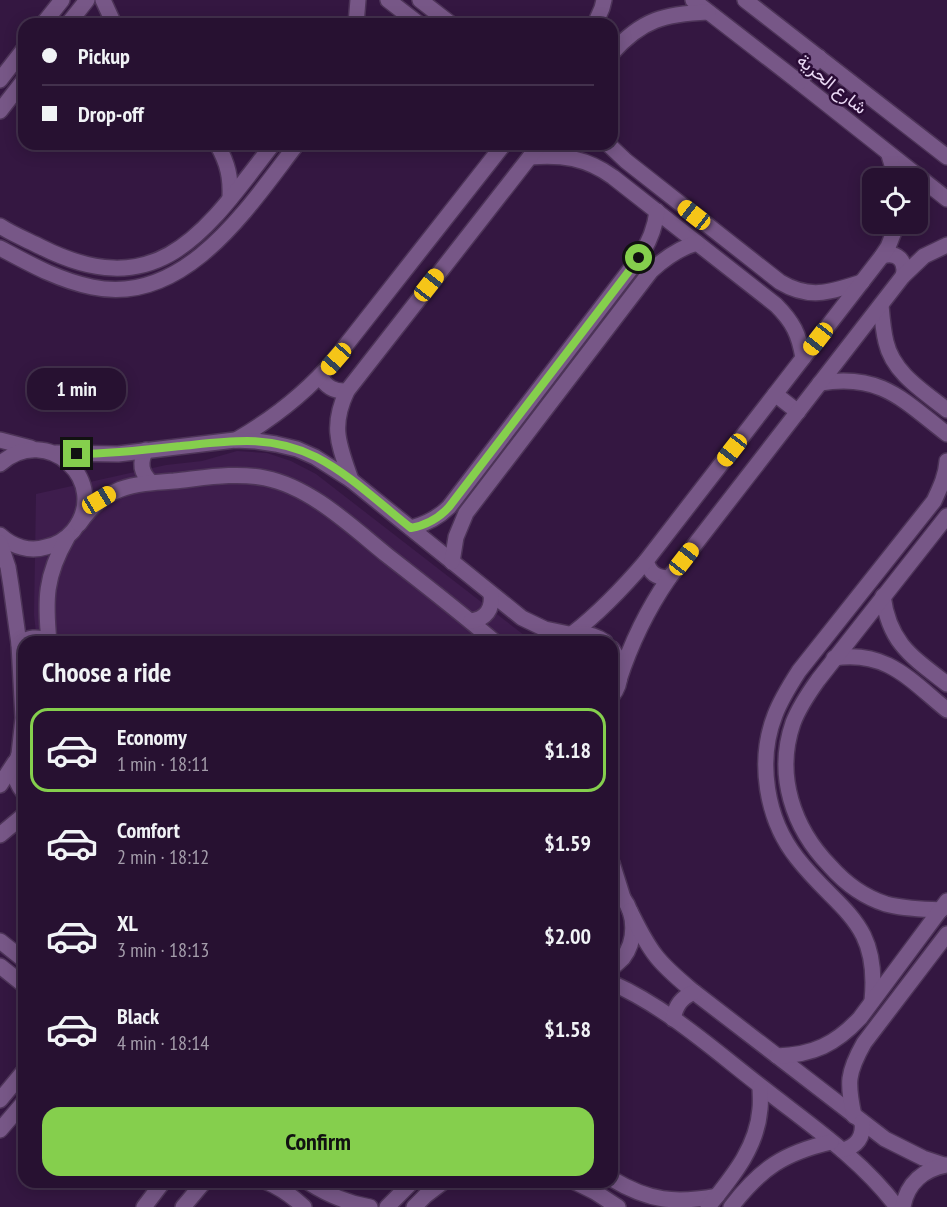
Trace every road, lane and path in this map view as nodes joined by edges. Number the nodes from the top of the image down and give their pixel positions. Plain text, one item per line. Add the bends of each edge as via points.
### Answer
1 (62, 0) edge
2 (87, 0) edge
3 (103, 0) edge
4 (358, 0) edge
5 (388, 0) edge
6 (420, 0) edge
7 (604, 0) edge
8 (693, 0) edge
9 (745, 0) edge
10 (708, 12) junction
11 (48, 18) edge
12 (73, 18) edge
13 (110, 18) edge
14 (356, 18) edge
15 (411, 18) edge
16 (443, 18) edge
17 (598, 18) edge
18 (618, 47) edge
19 (819, 57) junction
20 (18, 60) edge
21 (0, 80) edge
22 (800, 82) junction
23 (18, 88) edge
24 (0, 111) edge
25 (922, 137) junction
26 (947, 144) edge
27 (220, 150) edge
28 (268, 150) edge
29 (292, 150) edge
30 (499, 150) edge
31 (535, 150) edge
32 (614, 150) edge
33 (889, 155) junction
34 (619, 156) junction
35 (530, 157) junction
36 (947, 157) edge
37 (893, 168) edge
38 (607, 173) junction
39 (230, 200) junction
40 (947, 200) edge
41 (657, 211) junction
42 (0, 226) edge
43 (894, 234) edge
44 (697, 243) junction
45 (947, 245) edge
46 (0, 248) edge
47 (167, 256) junction
48 (882, 256) junction
49 (175, 272) junction
50 (903, 276) junction
51 (862, 282) junction
52 (790, 288) junction
53 (777, 304) junction
54 (881, 305) junction
55 (803, 358) junction
56 (320, 376) junction
57 (820, 383) junction
58 (918, 387) junction
59 (347, 391) junction
60 (775, 394) junction
61 (906, 402) junction
62 (947, 410) edge
63 (798, 412) junction
64 (946, 438) edge
65 (0, 440) edge
66 (235, 440) junction
67 (40, 449) junction
68 (146, 450) junction
69 (56, 453) junction
70 (947, 461) edge
71 (0, 464) edge
72 (351, 480) junction
73 (151, 483) junction
74 (933, 501) junction
75 (947, 510) edge
76 (947, 516) edge
77 (79, 524) junction
78 (411, 528) junction
79 (0, 535) edge
80 (68, 536) junction
81 (0, 543) edge
82 (646, 561) junction
83 (452, 562) junction
84 (669, 578) junction
85 (491, 594) junction
86 (883, 596) junction
87 (471, 621) junction
88 (49, 636) edge
89 (488, 636) edge
90 (564, 636) edge
91 (567, 636) edge
92 (571, 636) edge
93 (595, 636) edge
94 (18, 637) edge
95 (912, 657) junction
96 (834, 658) junction
97 (618, 661) edge
98 (900, 672) junction
99 (618, 677) edge
100 (618, 684) edge
101 (947, 684) edge
102 (947, 710) edge
103 (18, 756) edge
104 (18, 759) edge
105 (18, 784) edge
106 (0, 785) edge
107 (18, 820) edge
108 (0, 835) edge
109 (864, 895) junction
110 (622, 899) edge
111 (944, 906) edge
112 (849, 913) junction
113 (947, 934) edge
114 (0, 941) edge
115 (18, 955) edge
116 (618, 963) edge
117 (0, 966) edge
118 (18, 980) edge
119 (618, 986) edge
120 (694, 992) junction
121 (872, 1001) junction
122 (673, 1019) junction
123 (849, 1029) junction
124 (864, 1043) junction
125 (777, 1056) junction
126 (18, 1078) edge
127 (760, 1086) junction
128 (0, 1101) edge
129 (18, 1108) edge
130 (858, 1119) junction
131 (0, 1130) edge
132 (837, 1146) junction
133 (946, 1165) edge
134 (735, 1174) junction
135 (618, 1182) edge
136 (749, 1186) junction
137 (158, 1188) edge
138 (199, 1188) edge
139 (280, 1188) edge
140 (305, 1188) edge
141 (316, 1188) edge
142 (406, 1188) edge
143 (435, 1188) edge
144 (585, 1188) edge
145 (299, 1202) edge
146 (712, 1202) edge
147 (615, 1205) edge
148 (144, 1207) edge
149 (183, 1207) edge
150 (370, 1207) edge
151 (380, 1207) edge
152 (388, 1207) edge
153 (414, 1207) edge
154 (731, 1207) edge
155 (897, 1207) edge
156 (903, 1207) edge

1 - 11 street
2 - 12 street
3 - 13 street
4 - 14 street
5 - 15 street
6 - 16 street
7 - 17 street
8 - 10 street, شارع الحرية
9 - 19 street, شارع الحرية
10 - 18 street via 683,13 646,24
10 - 22 street, شارع الحرية
19 - 22 street
19 - 25 street, شارع الحرية
20 - 21 street
22 - 33 street, شارع الحرية
23 - 24 street
25 - 26 street
25 - 36 street, شارع الحرية
27 - 39 street via 231,180
28 - 39 street
29 - 49 street via 229,230
30 - 56 street
31 - 35 street
32 - 34 street
33 - 37 street
33 - 40 street, شارع الحرية
34 - 38 street via 610,162
34 - 52 street
35 - 38 street via 570,157
35 - 59 street
38 - 41 street
39 - 47 street via 201,232
41 - 44 street
41 - 78 street via 653,231 639,258 449,507 430,522
42 - 47 street via 54,254 96,267 132,268
43 - 48 street
44 - 53 street
44 - 83 street via 670,255 651,271 466,513 456,537
45 - 50 street via 924,256
46 - 49 street via 49,274 94,287 136,287
47 - 49 street
48 - 50 street via 900,258 905,269
48 - 51 street
50 - 54 street
51 - 52 street via 815,294
51 - 55 street
52 - 53 street via 785,301
53 - 55 street via 796,331
54 - 57 street
54 - 58 street via 890,354
55 - 60 street
56 - 59 street via 334,390
56 - 66 street via 289,405
57 - 61 street via 856,380 890,391
57 - 63 street
58 - 61 street
58 - 62 street
59 - 72 street via 337,419 337,434
60 - 63 street
60 - 82 street
61 - 64 street
63 - 84 street
65 - 67 street
66 - 68 street
66 - 72 street via 297,449
67 - 69 street
67 - 71 street via 23,450
68 - 69 street
68 - 73 street via 142,471
69 - 77 street via 80,476 85,492
70 - 74 street via 942,486
72 - 78 street
73 - 77 street via 113,491 99,500
73 - 87 street via 230,476 284,483 332,512
74 - 75 street
74 - 112 street via 785,692 768,740 768,791 783,836 810,874
76 - 86 street
77 - 80 street
78 - 83 street
79 - 80 street via 21,548 38,549
80 - 88 street via 47,589
81 - 94 street
82 - 84 street via 654,575
82 - 91 street via 601,611
83 - 85 street
84 - 100 street via 644,618
85 - 87 street via 492,602 485,616
85 - 90 street via 522,618
86 - 95 street via 895,636
86 - 96 street
87 - 89 street
92 - 93 street
95 - 98 street via 902,662
95 - 101 street
96 - 98 street via 862,656
96 - 109 street via 803,701 793,725 786,776 790,801 809,842 836,873
97 - 99 street
98 - 102 street
103 - 106 street
104 - 105 street
107 - 108 street
109 - 111 street via 902,908
109 - 112 street via 859,906
110 - 116 street via 633,927 631,944
110 - 120 street via 656,956
111 - 121 street
112 - 121 street via 868,945 874,982
113 - 124 street
114 - 115 street
117 - 118 street
119 - 122 street
120 - 122 street via 679,1002
120 - 125 street
121 - 123 street
122 - 127 street
123 - 124 street via 854,1039
123 - 125 street via 824,1047
124 - 130 street via 851,1070 849,1085
125 - 130 street
126 - 128 street
127 - 132 street
127 - 134 street via 756,1132
129 - 131 street
130 - 132 street via 863,1130 856,1144 850,1148
130 - 133 street via 903,1149
132 - 136 street via 808,1147 786,1156
132 - 155 street
133 - 156 street via 922,1174 907,1192
134 - 136 street via 744,1176
134 - 146 street
135 - 146 street via 659,1199
135 - 147 street via 621,1196
136 - 154 street
137 - 148 street
138 - 149 street
139 - 145 street
140 - 145 street
141 - 150 street
142 - 152 street
143 - 153 street
144 - 147 street
151 - 152 street

